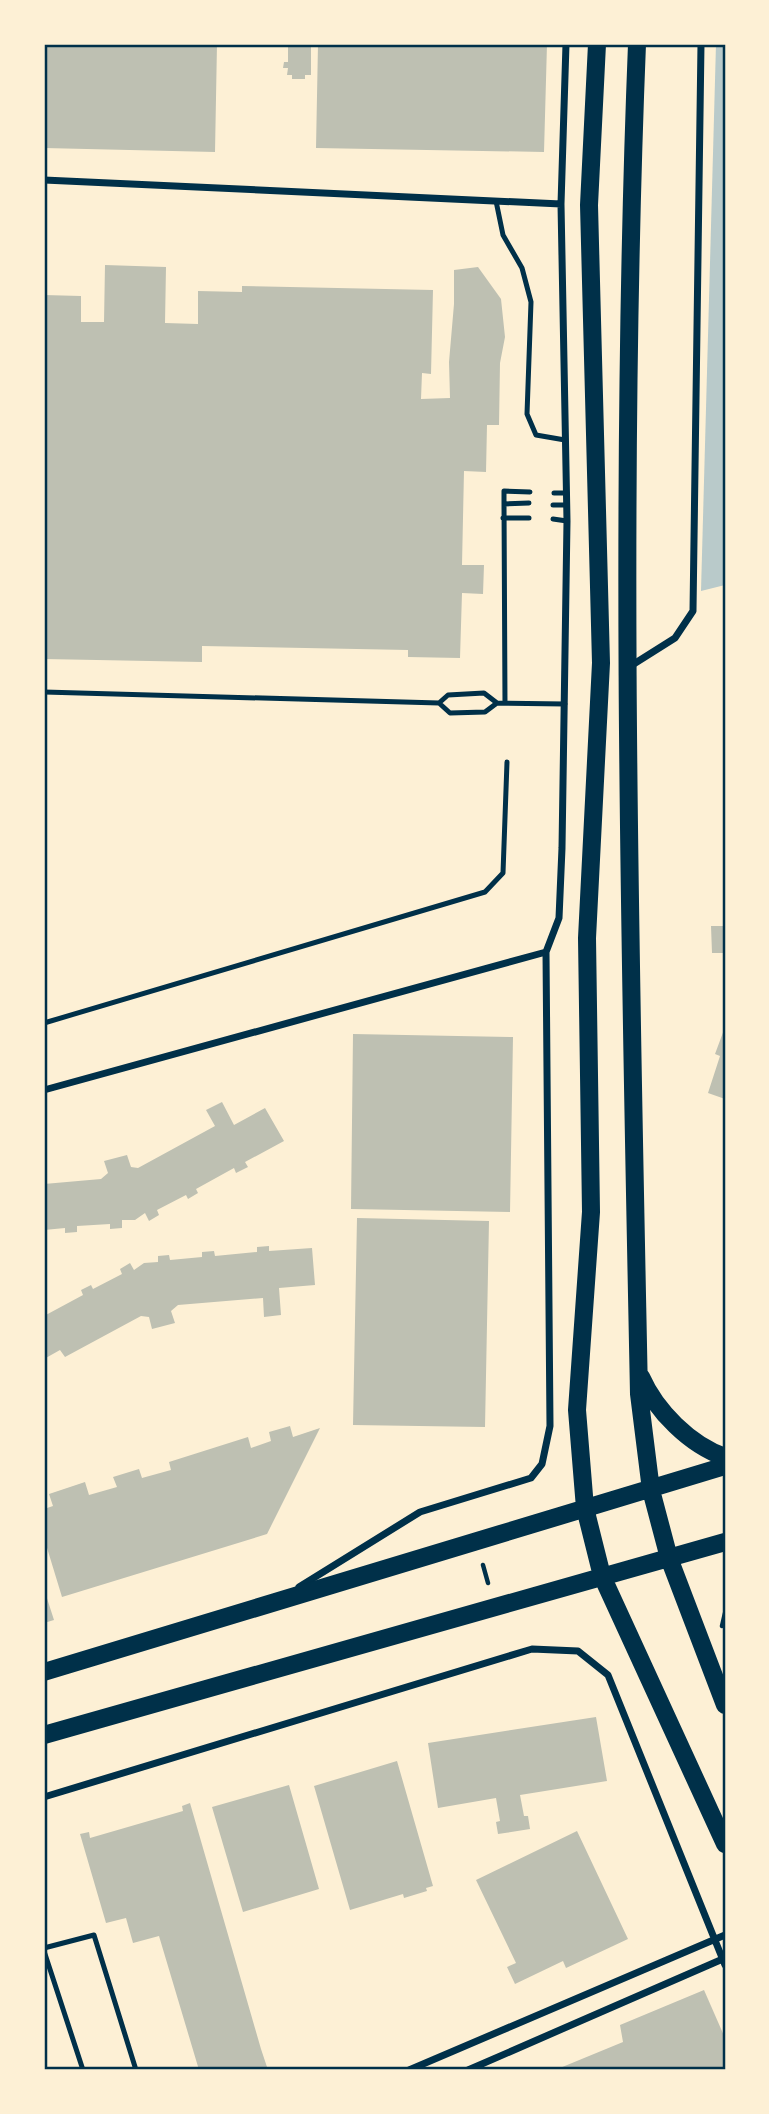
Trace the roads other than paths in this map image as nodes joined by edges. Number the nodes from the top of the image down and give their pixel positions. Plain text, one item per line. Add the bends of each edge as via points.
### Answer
1 (566, 44) edge
2 (597, 44) edge
3 (637, 44) edge
4 (701, 44) edge
5 (44, 180) edge
6 (496, 201) junction
7 (561, 204) junction
8 (565, 440) junction
9 (530, 492) dead end
10 (554, 493) dead end
11 (567, 493) junction
12 (529, 503) dead end
13 (504, 504) junction
14 (553, 505) dead end
15 (567, 505) junction
16 (503, 518) junction
17 (529, 518) dead end
18 (553, 519) dead end
19 (567, 521) junction
20 (628, 667) junction
21 (44, 692) edge
22 (439, 703) junction
23 (497, 703) junction
24 (505, 703) junction
25 (565, 704) junction
26 (507, 762) dead end
27 (546, 952) junction
28 (44, 1023) edge
29 (44, 1090) edge
30 (639, 1371) junction
31 (725, 1457) edge
32 (725, 1466) edge
33 (651, 1490) junction
34 (585, 1508) junction
35 (725, 1542) edge
36 (668, 1558) junction
37 (602, 1576) junction
38 (278, 1601) junction
39 (44, 1672) edge
40 (725, 1705) edge
41 (44, 1735) edge
42 (44, 1797) edge
43 (725, 1844) edge
44 (725, 1935) edge
45 (715, 1940) junction
46 (44, 1949) edge
47 (724, 1961) edge
48 (83, 2070) edge
49 (136, 2070) edge
50 (409, 2070) edge
51 (468, 2070) edge

1 - 7 street
2 - 34 main road via 589,205 601,663 587,938 591,1213 577,1409
3 - 20 main road via 630,204
4 - 20 street via 693,611 675,638
5 - 6 street
6 - 7 street
6 - 8 lane via 503,235 522,268 531,302 527,414 536,435
7 - 8 street
8 - 11 street
9 - 13 lane via 504,491
10 - 11 lane
11 - 15 street
12 - 13 lane
13 - 16 lane
14 - 15 lane
15 - 19 street
16 - 17 lane
16 - 24 lane
18 - 19 lane
19 - 25 street
20 - 30 main road
21 - 22 lane
22 - 23 lane via 449,695 484,693
22 - 23 lane via 450,713 485,712
23 - 24 lane
24 - 25 lane
25 - 27 street via 559,918
26 - 28 lane via 503,873 485,892
27 - 29 street
27 - 38 street via 550,1426 542,1464 531,1478 420,1512
30 - 31 main road via 664,1413 692,1439
30 - 33 main road
32 - 33 main road
33 - 34 main road
33 - 36 main road
34 - 37 main road
34 - 38 main road
35 - 36 main road
36 - 37 main road
36 - 40 main road
37 - 41 main road
37 - 43 main road
38 - 39 main road
42 - 45 street via 532,1649 578,1651 608,1675
44 - 45 street
45 - 47 street
45 - 50 street
46 - 48 lane
46 - 49 lane via 93,1935
47 - 51 street

